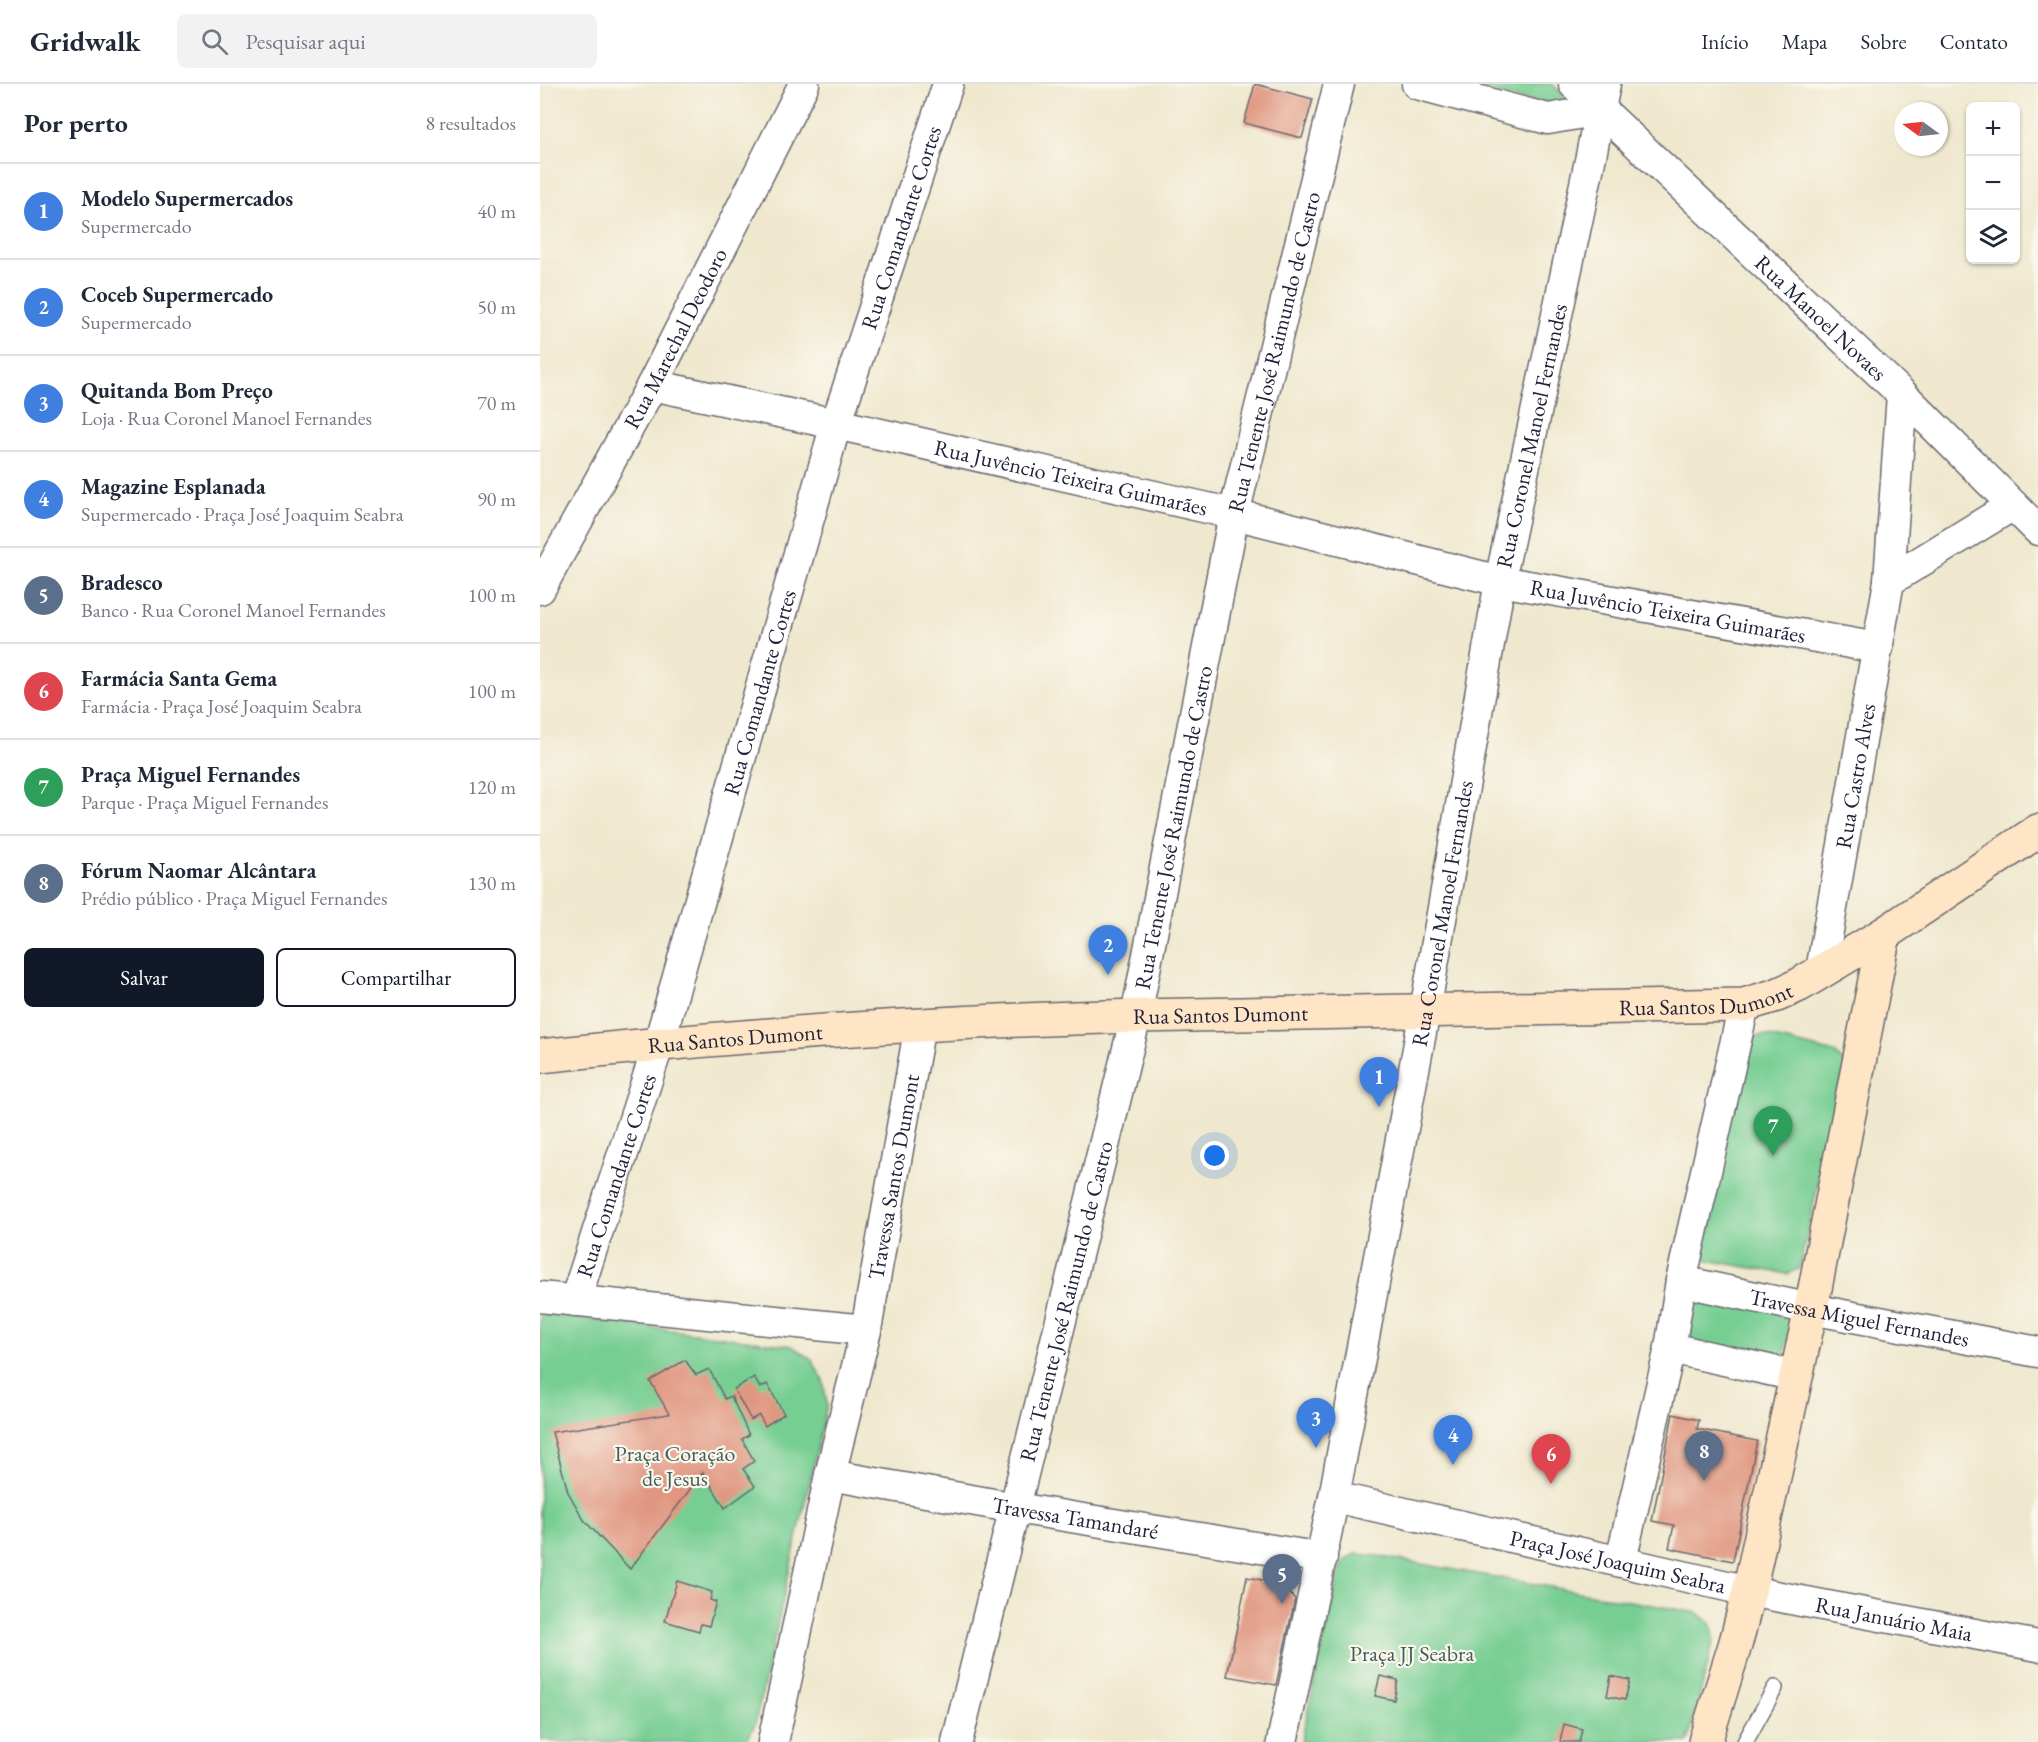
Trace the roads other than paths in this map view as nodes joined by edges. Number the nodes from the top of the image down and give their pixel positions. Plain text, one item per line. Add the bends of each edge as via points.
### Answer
1 (804, 84) edge
2 (948, 84) edge
3 (1339, 84) edge
4 (1417, 84) edge
5 (1574, 84) edge
6 (1602, 97) edge
7 (652, 385) junction
8 (1902, 394) junction
9 (836, 424) junction
10 (2013, 505) junction
11 (1234, 514) junction
12 (2038, 530) edge
13 (1500, 581) junction
14 (1889, 581) junction
15 (540, 589) edge
16 (1878, 648) junction
17 (2038, 831) edge
18 (1884, 934) junction
19 (1821, 971) junction
20 (1744, 1005) junction
21 (1425, 1011) junction
22 (1136, 1016) junction
23 (920, 1025) junction
24 (659, 1043) junction
25 (540, 1056) edge
26 (1681, 1281) junction
27 (540, 1297) edge
28 (575, 1301) junction
29 (1811, 1309) junction
30 (866, 1330) junction
31 (1670, 1348) junction
32 (2038, 1352) edge
33 (1796, 1376) junction
34 (830, 1475) junction
35 (1334, 1497) junction
36 (1016, 1508) junction
37 (1322, 1558) junction
38 (1621, 1560) junction
39 (1749, 1591) junction
40 (2038, 1646) edge
41 (1775, 1688) dead end
42 (773, 1742) edge
43 (957, 1742) edge
44 (1282, 1742) edge
45 (1706, 1742) edge
46 (1745, 1742) edge

1 - 7 street, Rua Marechal Deodoro
2 - 9 street, Rua Comandante Cortes
3 - 11 street, Rua Tenente José Raimundo de Castro
4 - 6 street via 1548,119
5 - 6 street, Rua Manoel Novaes
6 - 8 street, Rua Manoel Novaes
6 - 13 street, Rua Coronel Manoel Fernandes
7 - 9 street, Rua Juvêncio Teixeira Guimarães
7 - 15 street, Rua Marechal Deodoro
8 - 10 street, Rua Manoel Novaes
8 - 14 street, Rua Castro Alves
9 - 11 street, Rua Juvêncio Teixeira Guimarães
9 - 24 street, Rua Comandante Cortes
10 - 12 street, Rua Manoel Novaes
10 - 14 street
11 - 13 street, Rua Juvêncio Teixeira Guimarães
11 - 22 street, Rua Tenente José Raimundo de Castro
13 - 16 street, Rua Juvêncio Teixeira Guimarães
13 - 21 street, Rua Coronel Manoel Fernandes
14 - 16 street, Rua Castro Alves
16 - 19 street, Rua Castro Alves
17 - 18 main road, Rua Santos Dumont
18 - 19 main road, Rua Santos Dumont
18 - 29 main road
19 - 20 main road, Rua Santos Dumont via 1777,995
20 - 21 main road, Rua Santos Dumont
20 - 26 street
21 - 22 main road, Rua Santos Dumont
21 - 35 street, Rua Coronel Manoel Fernandes
22 - 23 main road, Rua Santos Dumont
22 - 36 street, Rua Tenente José Raimundo de Castro
23 - 24 main road, Rua Santos Dumont
23 - 30 street, Travessa Santos Dumont
24 - 25 main road, Rua Santos Dumont
24 - 28 street, Rua Comandante Cortes
26 - 29 street, Travessa Miguel Fernandes
26 - 31 street
27 - 28 street
28 - 30 street
29 - 32 street, Travessa Miguel Fernandes
29 - 33 main road
30 - 34 street
31 - 33 street
31 - 38 street
33 - 39 main road
34 - 36 street, Travessa Tamandaré
34 - 42 street
35 - 37 street, Rua Coronel Manoel Fernandes
35 - 38 street, Praça José Joaquim Seabra
36 - 37 street, Travessa Tamandaré
36 - 43 street, Rua Tenente José Raimundo de Castro
37 - 44 street, Rua Coronel Manoel Fernandes
38 - 39 street, Praça José Joaquim Seabra
39 - 40 street, Rua Januário Maia
39 - 45 main road, Praça José Joaquim Seabra
41 - 46 lane

